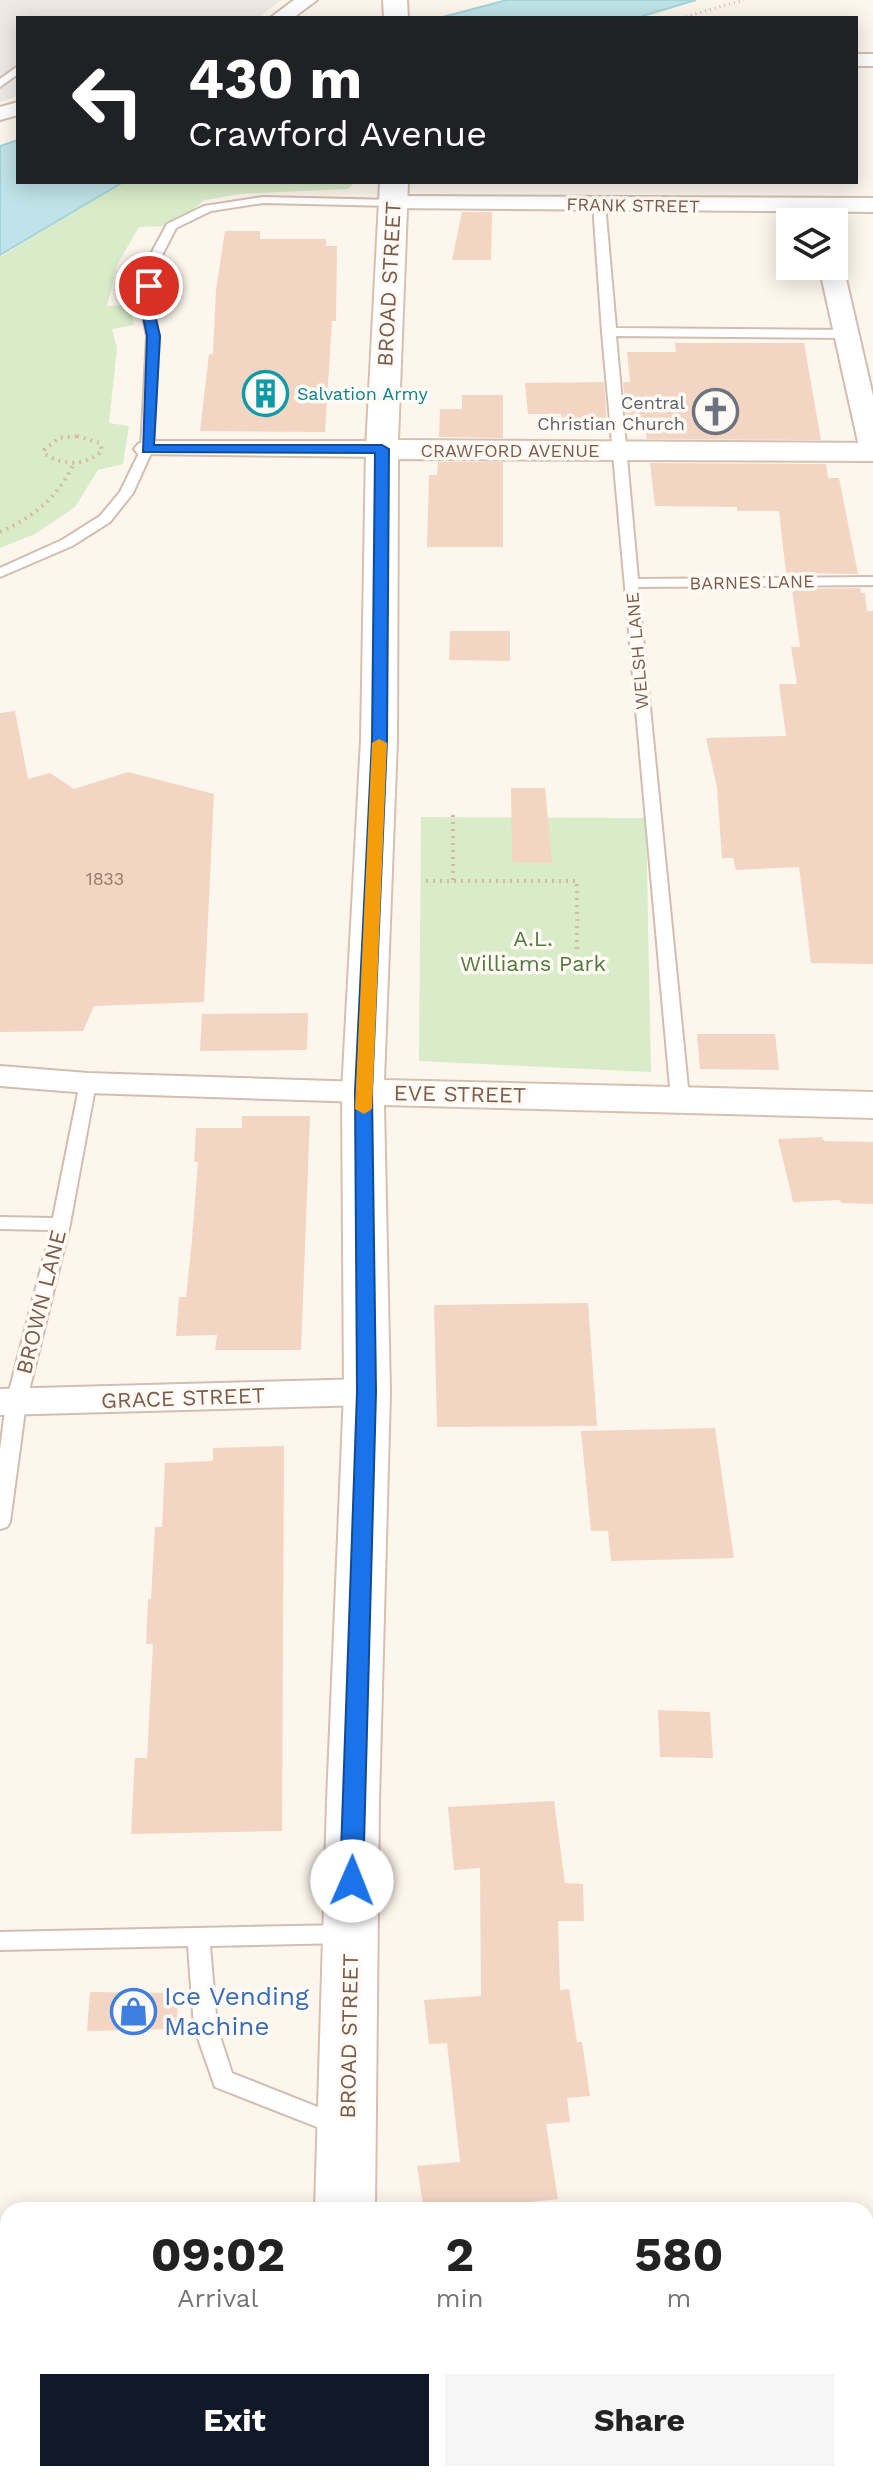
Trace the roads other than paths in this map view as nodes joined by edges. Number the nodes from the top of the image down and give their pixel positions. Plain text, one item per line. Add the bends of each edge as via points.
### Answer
1 (307, 0) edge
2 (283, 16) edge
3 (16, 71) edge
4 (0, 84) edge
5 (416, 184) edge
6 (810, 184) edge
7 (393, 192) edge
8 (599, 204) junction
9 (873, 205) edge
10 (816, 208) edge
11 (848, 209) edge
12 (776, 212) edge
13 (834, 280) edge
14 (608, 332) junction
15 (848, 334) junction
16 (147, 449) junction
17 (382, 449) junction
18 (619, 451) junction
19 (873, 451) edge
20 (0, 573) edge
21 (873, 581) edge
22 (631, 583) junction
23 (0, 1076) edge
24 (88, 1083) junction
25 (363, 1092) junction
26 (680, 1098) junction
27 (873, 1105) edge
28 (0, 1223) edge
29 (61, 1224) junction
30 (367, 1392) junction
31 (5, 1410) edge
32 (0, 1522) edge
33 (351, 1934) junction
34 (199, 1937) junction
35 (0, 1941) edge
36 (347, 2128) junction
37 (345, 2202) edge

1 - 2 street
3 - 4 lane
5 - 7 street
6 - 10 street
7 - 8 street, FRANK STREET
7 - 16 lane via 208,208 171,226 151,265
7 - 17 main road, BROAD STREET
8 - 12 street, FRANK STREET
8 - 14 lane, WELSH LANE
9 - 11 street, FRANK STREET
13 - 15 street
14 - 15 lane
14 - 18 lane, WELSH LANE
15 - 19 street
16 - 17 street, CRAWFORD AVENUE
16 - 20 lane via 126,493 105,519
17 - 18 main road, CRAWFORD AVENUE
17 - 25 main road, BROAD STREET via 379,740
18 - 19 main road, CRAWFORD AVENUE
18 - 22 lane, WELSH LANE
21 - 22 lane, BARNES LANE
22 - 26 lane, WELSH LANE
23 - 24 street, EVE STREET
24 - 25 street, EVE STREET
24 - 29 lane, BROWN LANE
25 - 26 main road, EVE STREET
25 - 30 main road, BROAD STREET
26 - 27 main road, EVE STREET
28 - 29 lane
29 - 31 lane, BROWN LANE
30 - 31 street, GRACE STREET
30 - 33 main road, BROAD STREET
31 - 32 lane, BROWN LANE
33 - 34 lane
33 - 36 main road, BROAD STREET
34 - 35 lane
34 - 36 lane via 207,2046 223,2080
36 - 37 main road, BROAD STREET

